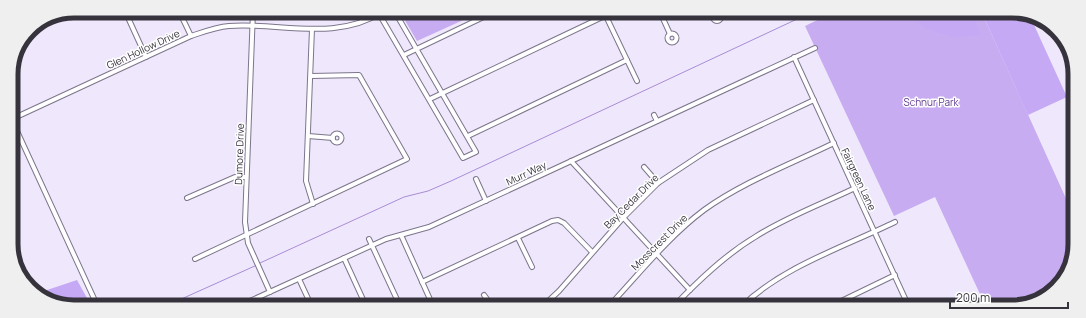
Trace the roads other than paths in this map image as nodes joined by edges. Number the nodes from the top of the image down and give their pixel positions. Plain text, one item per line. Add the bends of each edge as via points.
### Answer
1 (128, 18) edge
2 (183, 18) edge
3 (253, 18) edge
4 (367, 18) edge
5 (383, 18) edge
6 (399, 18) edge
7 (482, 18) edge
8 (597, 18) edge
9 (607, 18) edge
10 (663, 18) edge
11 (252, 26) junction
12 (312, 29) junction
13 (670, 34) dead end
14 (191, 36) junction
15 (815, 48) dead end
16 (417, 49) junction
17 (404, 55) junction
18 (146, 57) junction
19 (794, 57) junction
20 (627, 60) junction
21 (311, 76) junction
22 (637, 81) dead end
23 (443, 92) junction
24 (430, 99) junction
25 (814, 100) junction
26 (18, 115) edge
27 (654, 115) dead end
28 (657, 121) junction
29 (18, 131) edge
30 (308, 136) junction
31 (468, 136) junction
32 (332, 138) dead end
33 (834, 143) junction
34 (571, 161) junction
35 (644, 166) dead end
36 (246, 177) junction
37 (476, 179) dead end
38 (658, 183) junction
39 (855, 188) junction
40 (187, 198) dead end
41 (486, 201) junction
42 (313, 204) junction
43 (623, 218) junction
44 (895, 222) dead end
45 (875, 232) junction
46 (246, 235) junction
47 (401, 235) junction
48 (518, 238) junction
49 (369, 239) dead end
50 (372, 245) junction
51 (592, 252) junction
52 (657, 254) junction
53 (344, 258) junction
54 (195, 259) dead end
55 (532, 267) dead end
56 (895, 275) junction
57 (299, 279) junction
58 (422, 282) junction
59 (690, 290) junction
60 (270, 292) junction
61 (484, 295) dead end
62 (95, 300) edge
63 (252, 300) edge
64 (309, 300) edge
65 (363, 300) edge
66 (397, 300) edge
67 (430, 300) edge
68 (488, 300) edge
69 (548, 300) edge
70 (615, 300) edge
71 (680, 300) edge
72 (750, 300) edge
73 (844, 300) edge
74 (906, 300) edge

1 - 18 street
2 - 14 street
3 - 11 street, Dumore Drive
4 - 12 street, Glen Hollow Drive via 349,26
5 - 17 street
6 - 16 street
7 - 16 street
8 - 23 street
9 - 20 street
10 - 13 street
11 - 12 street, Glen Hollow Drive
11 - 14 street, Glen Hollow Drive via 214,28
11 - 36 street, Dumore Drive
12 - 21 street
14 - 18 street, Glen Hollow Drive
15 - 19 street, Murr Way
16 - 17 street
16 - 23 street
17 - 24 street
18 - 26 street, Glen Hollow Drive
19 - 25 street, Fairgreen Lane
19 - 28 street, Murr Way
20 - 22 street
20 - 31 street
21 - 30 street
21 - 42 street via 359,75 407,159
23 - 24 street
23 - 31 street
24 - 31 street via 463,158 476,152
25 - 33 street, Fairgreen Lane
25 - 38 street, Bay Cedar Drive via 708,150
27 - 28 street
28 - 34 street, Murr Way
29 - 62 street
30 - 32 street
30 - 42 street via 306,181
33 - 39 street, Fairgreen Lane
33 - 52 street, Mosscrest Drive via 733,191 684,226
34 - 41 street, Murr Way
34 - 43 street
35 - 38 street
36 - 40 street via 235,177
36 - 46 street, Dumore Drive
37 - 41 street
38 - 43 street, Bay Cedar Drive
39 - 45 street, Fairgreen Lane
39 - 59 street via 757,236 717,264
41 - 47 street, Murr Way via 429,227
42 - 46 street
43 - 51 street, Bay Cedar Drive
43 - 52 street
44 - 45 street
45 - 56 street, Fairgreen Lane
45 - 72 street via 788,274
46 - 54 street
46 - 60 street, Dumore Drive
47 - 50 street, Murr Way
47 - 58 street
48 - 51 street via 558,220
48 - 55 street
48 - 58 street
49 - 50 street
50 - 53 street, Murr Way
50 - 66 street
51 - 69 street, Bay Cedar Drive
52 - 59 street
52 - 70 street, Mosscrest Drive
53 - 57 street, Murr Way
53 - 65 street
56 - 73 street
56 - 74 street, Fairgreen Lane
57 - 60 street, Murr Way
57 - 64 street
58 - 67 street
59 - 71 street
60 - 63 street, Murr Way
61 - 68 street

